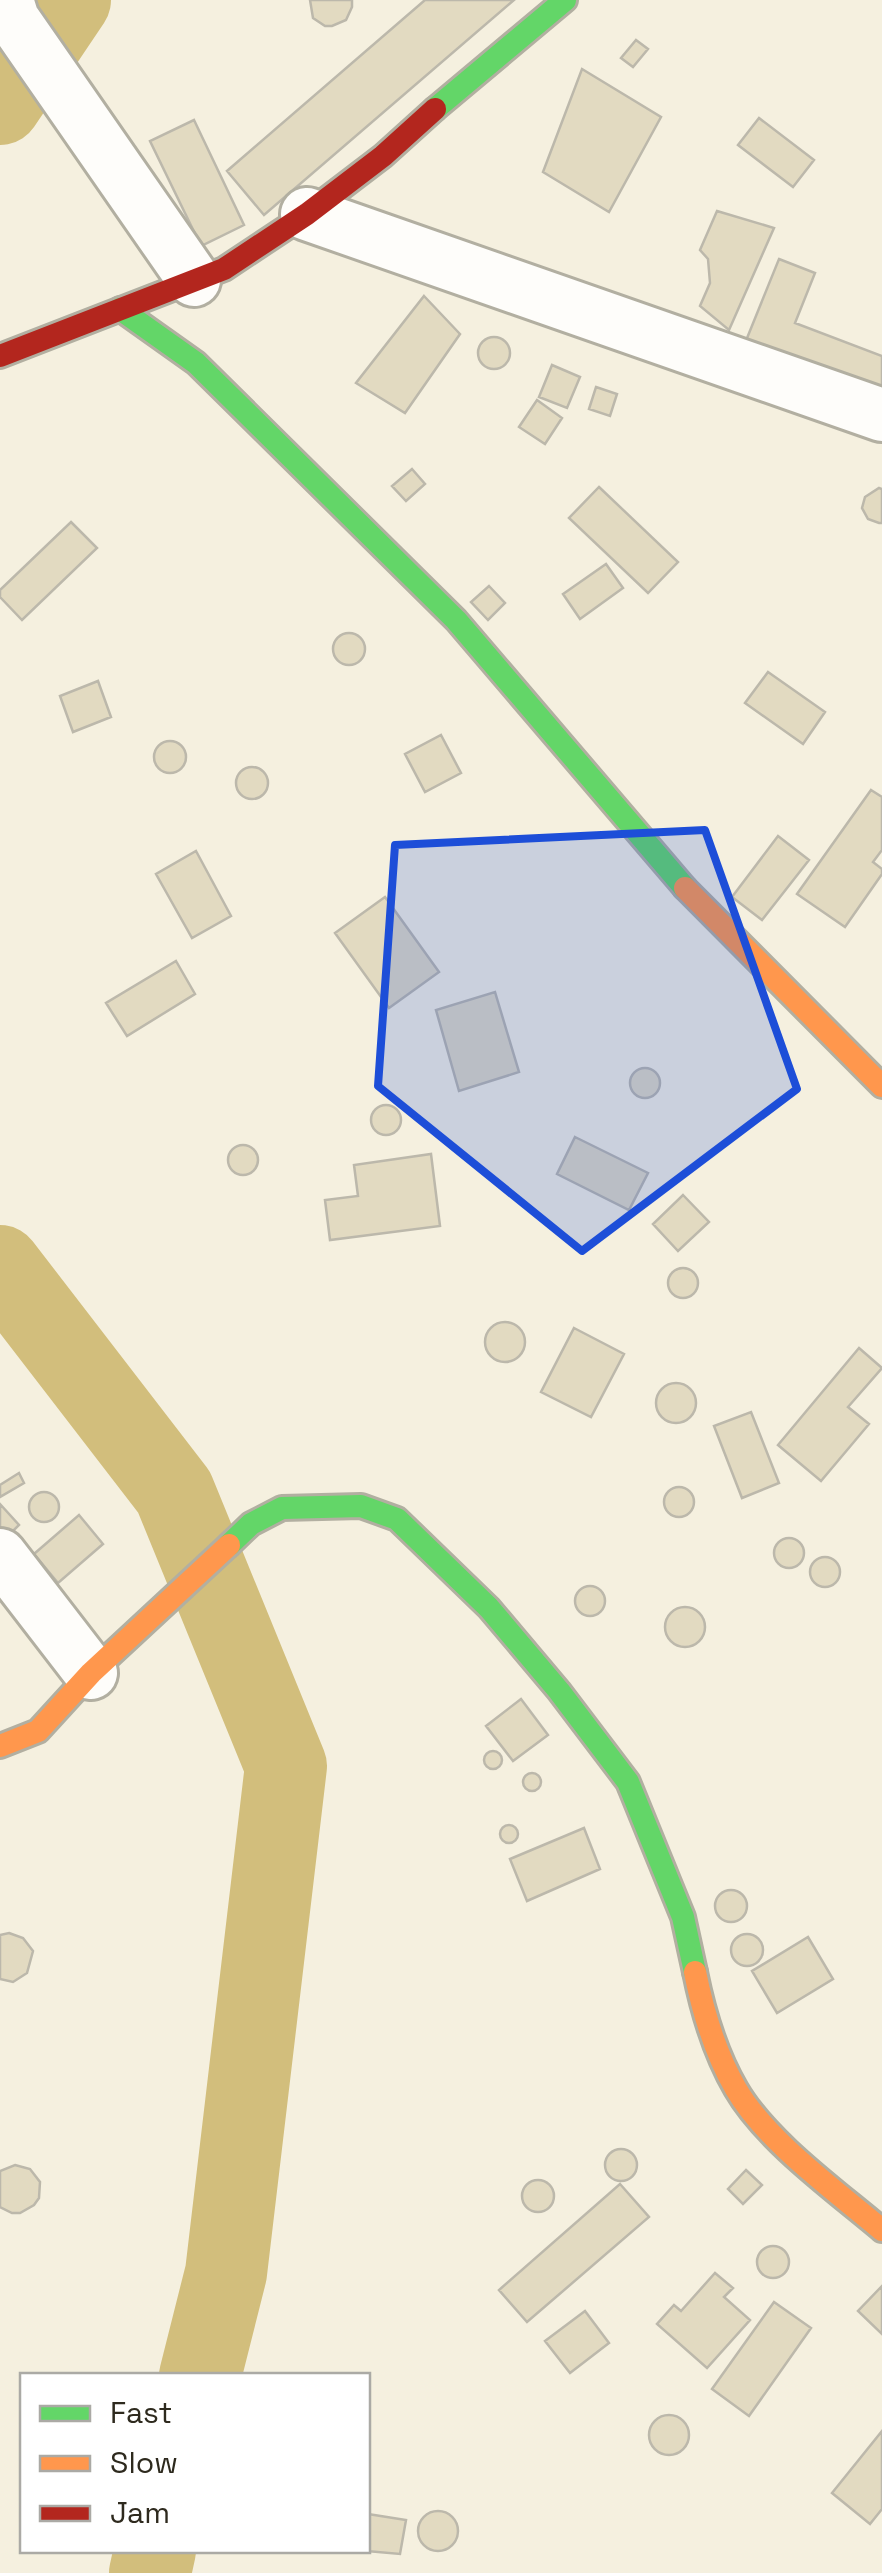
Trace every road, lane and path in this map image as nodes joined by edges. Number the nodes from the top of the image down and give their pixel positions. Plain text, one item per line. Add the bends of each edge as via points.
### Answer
1 (7, 0) edge
2 (565, 0) edge
3 (307, 214) junction
4 (194, 280) junction
5 (120, 309) junction
6 (0, 356) edge
7 (882, 415) edge
8 (882, 1086) edge
9 (0, 1555) edge
10 (91, 1673) junction
11 (0, 1746) edge
12 (882, 2230) edge

1 - 4 street via 12,20
2 - 3 street
3 - 4 street via 224,269
3 - 7 street
4 - 5 street
5 - 6 street
5 - 8 street via 196,363 456,620 694,898
9 - 10 street
10 - 11 street via 38,1731
10 - 12 street via 251,1524 282,1508 360,1506 398,1520 489,1608 628,1782 683,1917 705,2020 737,2092 787,2150

